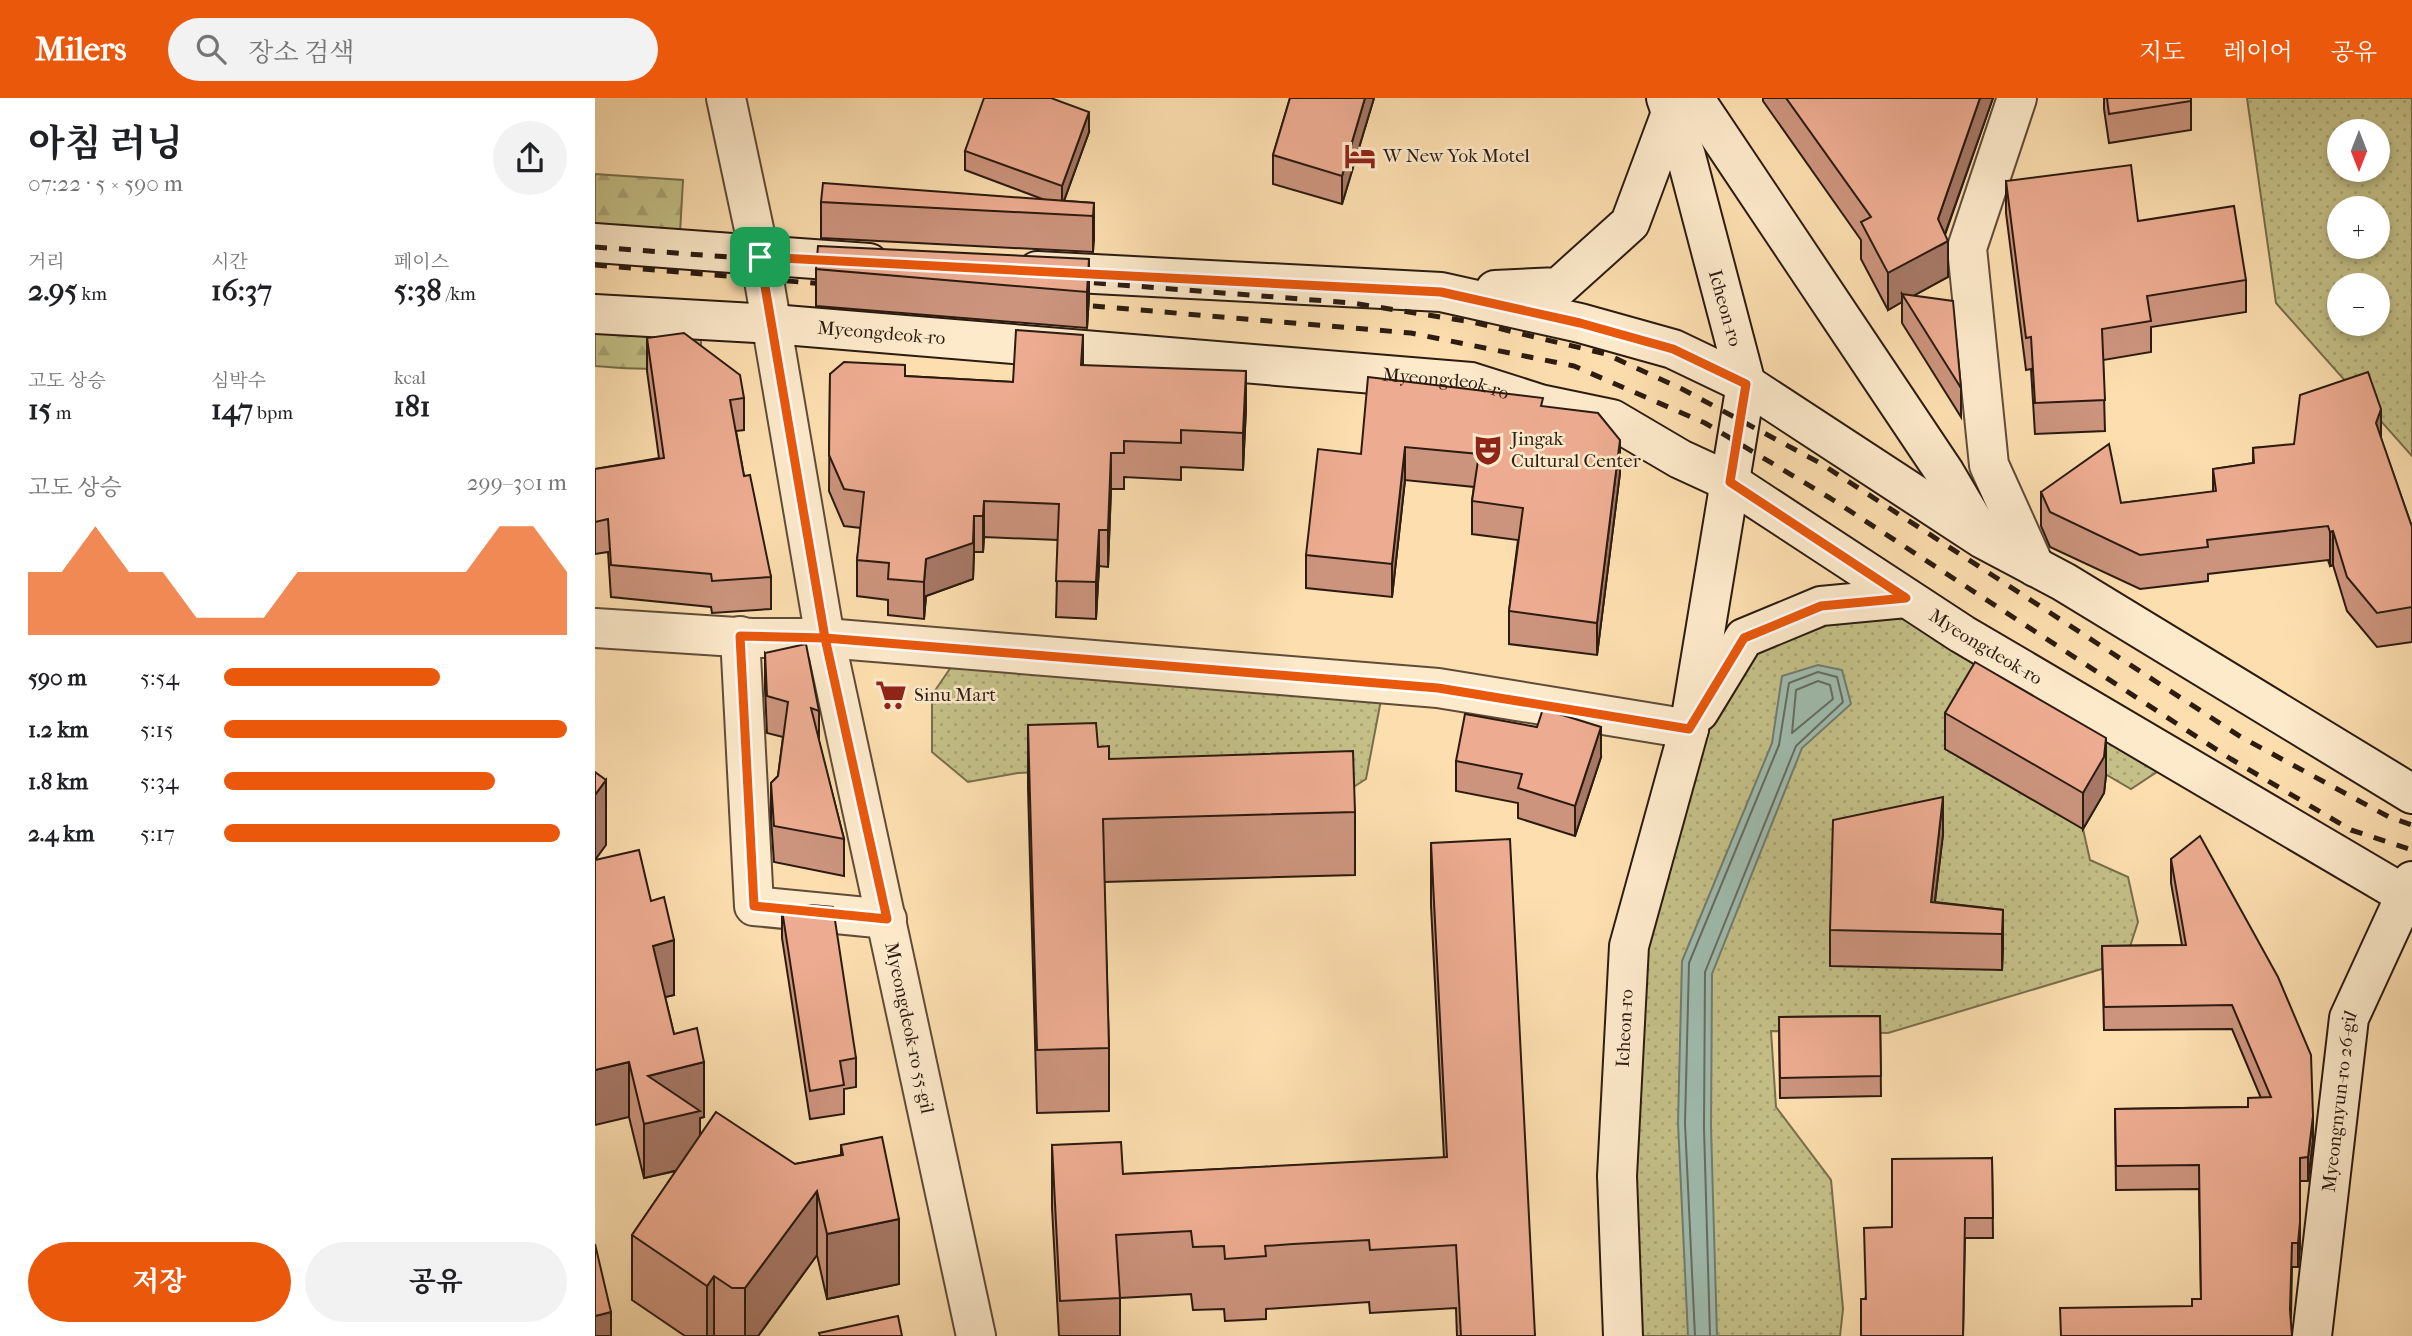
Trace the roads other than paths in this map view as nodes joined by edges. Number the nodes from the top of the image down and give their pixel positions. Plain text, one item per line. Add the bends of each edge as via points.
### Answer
1 (726, 98) edge
2 (2017, 98) edge
3 (1677, 103) edge
4 (595, 243) edge
5 (760, 257) junction
6 (899, 264) edge
7 (996, 269) edge
8 (1441, 292) junction
9 (595, 314) edge
10 (772, 324) junction
11 (1746, 384) junction
12 (1730, 482) junction
13 (1983, 539) junction
14 (2035, 567) junction
15 (1906, 598) junction
16 (595, 628) edge
17 (740, 636) junction
18 (825, 638) junction
19 (1689, 729) junction
20 (2412, 794) edge
21 (2410, 892) edge
22 (887, 919) junction
23 (976, 1336) edge
24 (1623, 1336) edge
25 (2312, 1336) edge

1 - 5 main road, Myeongdeok-ro 55-gil
2 - 14 main road via 1967,248 1989,465
3 - 8 main road via 1630,223 1559,287
3 - 11 main road, Icheon-ro
3 - 13 main road via 1945,473
4 - 5 main road
5 - 6 main road
5 - 10 main road, Myeongdeok-ro 55-gil
7 - 8 main road
8 - 11 main road via 1673,349
9 - 10 main road, Myeongdeok-ro
10 - 12 main road, Myeongdeok-ro via 1471,382 1540,404 1612,419
10 - 18 main road, Myeongdeok-ro 55-gil
11 - 12 main road, Icheon-ro
11 - 13 main road
12 - 15 main road, Myeongdeok-ro
12 - 19 main road, Icheon-ro
13 - 14 main road
14 - 20 main road
15 - 19 main road via 1821,606 1744,638
15 - 21 main road, Myeongdeok-ro
16 - 17 main road
17 - 18 main road
17 - 22 main road via 754,906
18 - 19 main road via 1438,688
18 - 22 main road, Myeongdeok-ro 55-gil
19 - 24 main road, Icheon-ro via 1629,946 1617,1176
21 - 25 main road, Myeongnyun-ro 26-gil via 2349,1018
22 - 23 main road, Myeongdeok-ro 55-gil

